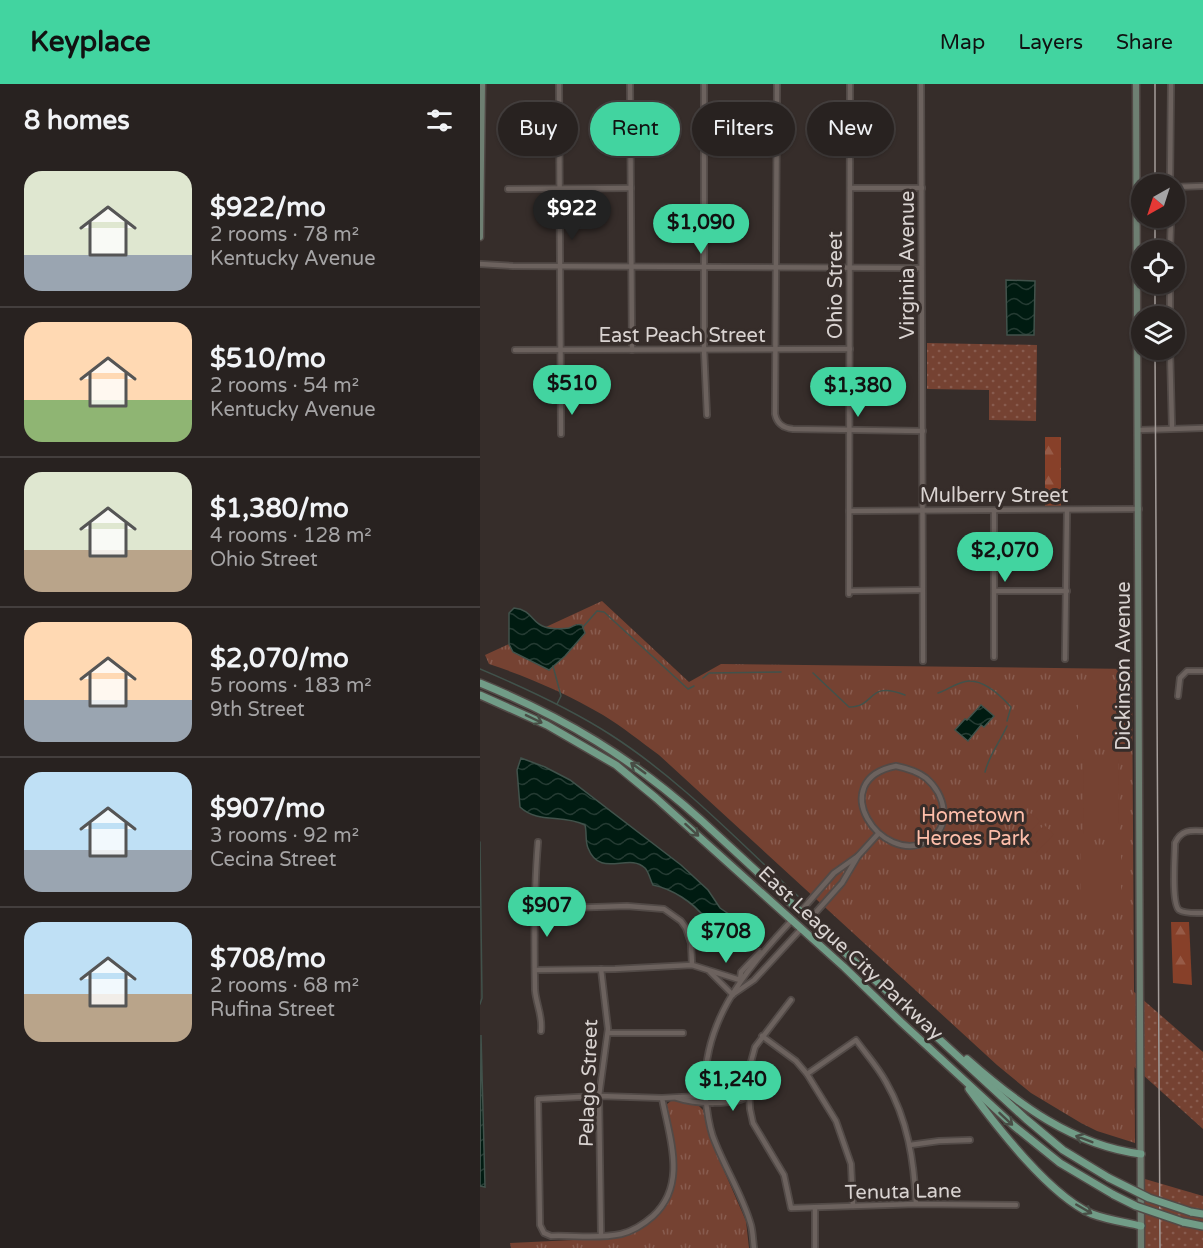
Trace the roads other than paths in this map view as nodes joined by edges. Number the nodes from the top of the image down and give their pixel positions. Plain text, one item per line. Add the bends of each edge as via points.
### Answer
1 (482, 84) edge
2 (558, 84) edge
3 (630, 84) edge
4 (704, 84) edge
5 (777, 84) edge
6 (850, 84) edge
7 (921, 84) edge
8 (1136, 84) edge
9 (1171, 84) edge
10 (1170, 174) edge
11 (1203, 186) edge
12 (1185, 187) edge
13 (631, 188) junction
14 (850, 188) junction
15 (922, 188) junction
16 (508, 189) dead end
17 (560, 189) junction
18 (480, 237) edge
19 (480, 264) edge
20 (561, 266) junction
21 (632, 266) junction
22 (704, 266) junction
23 (777, 267) junction
24 (850, 267) junction
25 (921, 268) junction
26 (704, 349) junction
27 (850, 349) junction
28 (515, 350) dead end
29 (561, 350) junction
30 (633, 350) junction
31 (776, 350) junction
32 (1170, 360) edge
33 (707, 415) dead end
34 (1172, 428) junction
35 (1203, 428) edge
36 (849, 429) junction
37 (1139, 430) junction
38 (922, 431) junction
39 (561, 434) dead end
40 (1139, 509) junction
41 (994, 510) junction
42 (1067, 510) junction
43 (849, 511) junction
44 (922, 511) junction
45 (922, 590) junction
46 (993, 591) junction
47 (1066, 591) junction
48 (994, 657) dead end
49 (1065, 659) dead end
50 (923, 662) dead end
51 (1203, 671) edge
52 (480, 683) edge
53 (480, 695) edge
54 (1178, 696) dead end
55 (1203, 831) edge
56 (878, 834) junction
57 (538, 842) dead end
58 (858, 856) junction
59 (824, 885) junction
60 (833, 893) junction
61 (536, 909) junction
62 (800, 912) junction
63 (1203, 913) edge
64 (792, 920) junction
65 (809, 920) junction
66 (801, 929) junction
67 (692, 965) junction
68 (705, 968) junction
69 (601, 969) junction
70 (535, 970) junction
71 (740, 980) junction
72 (734, 994) junction
73 (791, 1000) dead end
74 (903, 1007) junction
75 (541, 1031) dead end
76 (608, 1033) junction
77 (682, 1033) dead end
78 (762, 1036) junction
79 (807, 1074) junction
80 (958, 1075) junction
81 (760, 1093) dead end
82 (705, 1095) junction
83 (750, 1095) junction
84 (599, 1096) junction
85 (675, 1097) junction
86 (662, 1098) junction
87 (706, 1102) junction
88 (970, 1140) dead end
89 (910, 1145) junction
90 (1141, 1154) junction
91 (916, 1204) junction
92 (1016, 1205) dead end
93 (853, 1206) junction
94 (815, 1209) junction
95 (1203, 1214) edge
96 (1141, 1226) junction
97 (1203, 1226) edge
98 (601, 1235) junction
99 (754, 1248) edge
100 (815, 1248) edge
101 (1142, 1248) edge

1 - 18 street
2 - 17 street
3 - 13 street
4 - 22 street
5 - 23 street
6 - 14 street, Ohio Street
7 - 15 street, Virginia Avenue
8 - 37 street, Dickinson Avenue
9 - 10 street
11 - 12 street
13 - 17 street
13 - 21 street
14 - 15 street
14 - 24 street, Ohio Street
15 - 25 street, Virginia Avenue
16 - 17 street
17 - 20 street
19 - 20 street
20 - 21 street
20 - 29 street
21 - 22 street
21 - 30 street
22 - 23 street
22 - 26 street
23 - 24 street
23 - 31 street
24 - 25 street
24 - 27 street, Ohio Street
25 - 38 street, Virginia Avenue
26 - 30 street, East Peach Street
26 - 31 street, East Peach Street
26 - 33 street
27 - 31 street, East Peach Street
27 - 36 street, Ohio Street
28 - 29 street, East Peach Street
29 - 30 street, East Peach Street
29 - 39 street
31 - 36 street via 776,417 782,426
32 - 34 street
34 - 35 street
34 - 37 street
36 - 38 street
36 - 43 street, Ohio Street
37 - 40 street, Dickinson Avenue
38 - 44 street, Virginia Avenue
40 - 42 street, Mulberry Street
40 - 90 street, Dickinson Avenue
41 - 42 street, Mulberry Street
41 - 44 street, Mulberry Street
41 - 46 street
42 - 47 street
43 - 44 street, Mulberry Street
43 - 45 street, Ohio Street via 849,593
44 - 45 street, Virginia Avenue
45 - 50 street, Virginia Avenue
46 - 47 street
46 - 48 street
47 - 49 street
51 - 54 street via 1187,671 1180,678
62 -> 52 main road, East League City Parkway via 684,805 621,756 552,715
53 -> 64 main road, East League City Parkway via 547,725 616,765
55 - 63 street via 1185,831 1175,843 1177,908
56 - 56 street via 908,845 925,842 941,826 945,813 941,797 917,773 896,766 880,770 868,779 862,805
56 - 58 street
57 - 61 street
58 - 59 street via 839,868
58 - 60 street
59 - 60 street
59 - 62 street
60 - 65 street
61 - 67 street via 664,909 686,927
61 - 70 street
62 - 64 main road
62 - 65 main road, East League City Parkway
64 - 66 main road, East League City Parkway
64 - 71 street
65 - 66 main road
65 - 74 main road, East League City Parkway
66 - 72 street via 754,980
66 - 80 main road, East League City Parkway
67 - 68 street
67 - 69 street
68 - 71 street
68 - 72 street
69 - 70 street
69 - 76 street, Pelago Street
70 - 75 street
71 - 72 street
72 - 82 street via 719,1017 711,1041 705,1064
73 - 78 street
90 -> 74 main road via 1094,1143 1049,1122
74 - 95 main road, East League City Parkway, bridge via 1063,1150 1149,1198
76 - 77 street
76 - 84 street, Pelago Street
78 - 79 street
78 - 83 street via 750,1063
79 - 89 street via 856,1040 886,1081 902,1114
79 - 93 street via 837,1121 846,1145
80 -> 96 main road via 1062,1196 1091,1213
80 -> 97 main road, East League City Parkway, bridge via 1060,1163 1144,1209
81 - 83 street
82 - 83 street
82 - 85 street
82 - 87 street
83 - 87 street via 743,1100
83 - 94 street, Tenuta Lane via 753,1123 784,1175 791,1208
84 - 86 street
84 - 98 street, Pelago Street
84 - 98 street via 538,1099 540,1225 551,1236
85 - 86 street
85 - 87 street
86 - 98 street via 674,1161 668,1194 657,1212 638,1227
87 - 99 street via 714,1141 744,1206
88 - 89 street
89 - 91 street
90 - 96 street, Dickinson Avenue
91 - 92 street, Tenuta Lane
91 - 93 street, Tenuta Lane
93 - 94 street, Tenuta Lane
94 - 100 street
96 - 101 street, Dickinson Avenue

